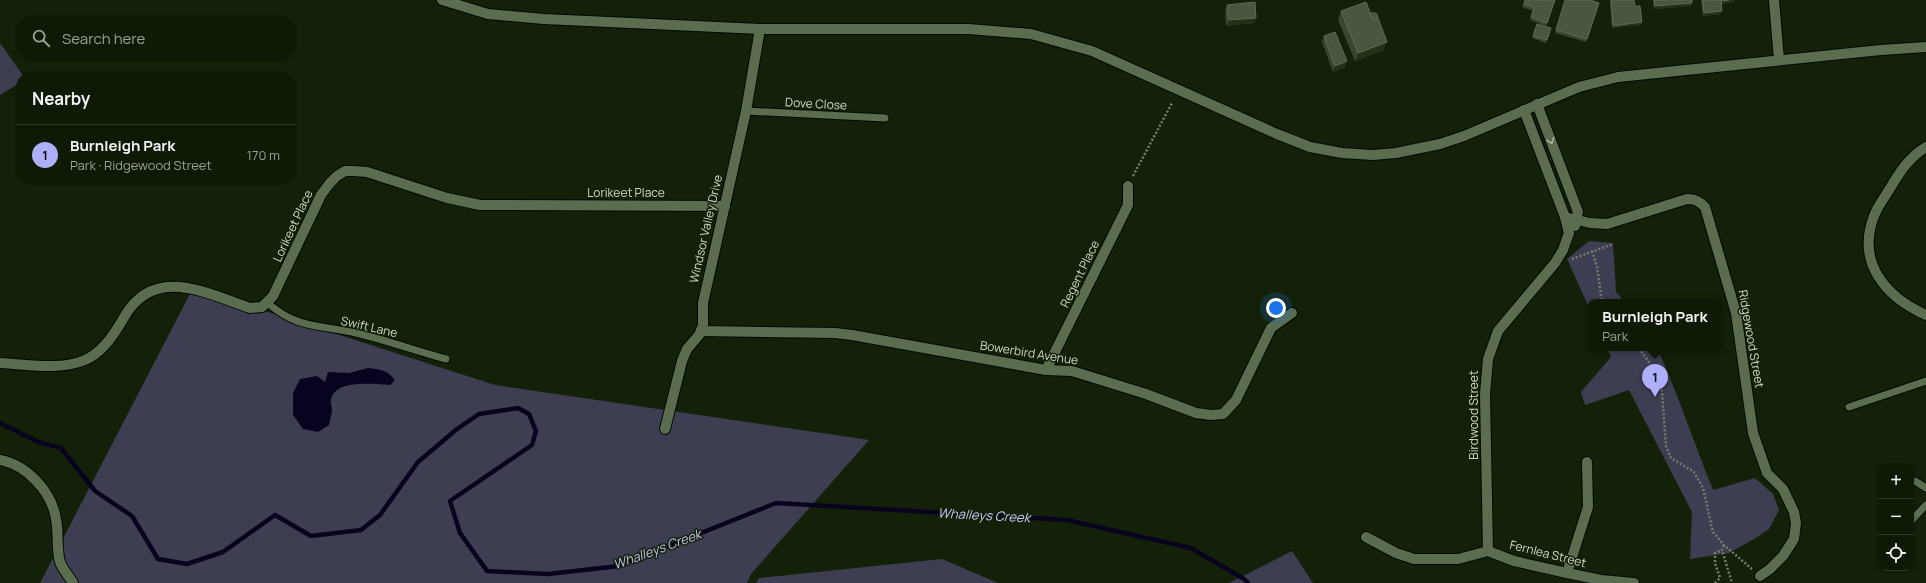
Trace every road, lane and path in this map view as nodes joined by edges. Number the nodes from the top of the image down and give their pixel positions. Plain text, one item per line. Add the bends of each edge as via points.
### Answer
1 (442, 0) edge
2 (1774, 0) edge
3 (760, 28) junction
4 (1926, 47) edge
5 (1779, 60) junction
6 (1172, 103) dead end
7 (1537, 104) junction
8 (1524, 110) junction
9 (746, 111) junction
10 (886, 118) dead end
11 (1926, 147) edge
12 (1128, 186) joint
13 (725, 206) junction
14 (1565, 217) junction
15 (1578, 220) junction
16 (1569, 233) junction
17 (1613, 244) dead end
18 (1592, 251) junction
19 (1552, 266) junction
20 (1602, 299) edge
21 (268, 303) junction
22 (1292, 313) dead end
23 (1926, 315) edge
24 (702, 331) junction
25 (1641, 351) edge
26 (446, 359) dead end
27 (0, 363) edge
28 (1046, 370) junction
29 (1926, 381) edge
30 (1849, 407) dead end
31 (665, 429) dead end
32 (0, 460) edge
33 (1587, 462) dead end
34 (1914, 482) edge
35 (1926, 488) edge
36 (1926, 505) edge
37 (1914, 518) edge
38 (1366, 537) dead end
39 (1724, 545) junction
40 (1722, 550) junction
41 (1488, 551) junction
42 (1567, 573) junction
43 (1760, 576) joint
44 (73, 583) edge
45 (1634, 583) edge
46 (1714, 583) edge
47 (1732, 583) edge

1 - 3 street via 488,14
2 - 5 street
3 - 8 street via 968,30 1031,34 1092,51 1277,134 1310,147 1342,153 1373,155 1427,147 1456,139
3 - 9 street, Windsor Valley Drive
4 - 5 street
5 - 7 street via 1618,77 1579,87
6 - 12 path
7 - 8 street
7 -> 15 street via 1578,212
8 - 14 street
9 - 10 lane, Dove Close
9 - 13 street, Windsor Valley Drive
11 - 23 street via 1917,152 1898,175 1874,215 1870,240 1871,262 1884,287 1902,303
12 - 28 street, Regent Place via 1128,205
13 - 21 street, Lorikeet Place via 480,205 447,198 367,172 345,171 330,183 321,195
13 - 24 street, Windsor Valley Drive via 703,303
14 - 15 street, Ridgewood Street
14 - 16 street
15 - 16 street, Birdwood Street
15 - 43 street, Ridgewood Street via 1607,224 1687,199 1694,199 1705,207 1736,313 1753,433 1767,473 1783,489 1794,512 1796,523 1794,539 1783,556
16 - 19 street, Birdwood Street via 1563,250
17 - 18 path
18 - 19 path
18 - 20 path
19 - 41 street, Birdwood Street via 1498,331 1488,358 1485,394
21 - 26 lane, Swift Lane via 281,315 296,322 356,333
21 - 27 street via 262,307 250,308 179,286 156,289 138,299 112,337 99,351 85,360 67,366
22 - 28 street, Bowerbird Avenue via 1271,328 1236,400 1224,414 1196,412 1072,371
24 - 28 street, Bowerbird Avenue via 835,333
24 - 31 street via 682,361
25 - 39 path via 1658,375 1662,392 1666,446 1671,458 1694,472 1703,488 1713,532
29 - 30 lane
32 - 44 street via 18,466 34,478 47,494 56,519 60,561
33 - 42 street via 1588,507
34 - 35 lane
36 - 37 lane
38 - 41 street via 1396,553 1414,558 1458,558
39 - 40 path
39 - 43 path
40 - 46 path via 1715,553 1720,578
40 - 47 path
41 - 42 street, Fernlea Street via 1514,561
42 - 45 street, Fernlea Street

